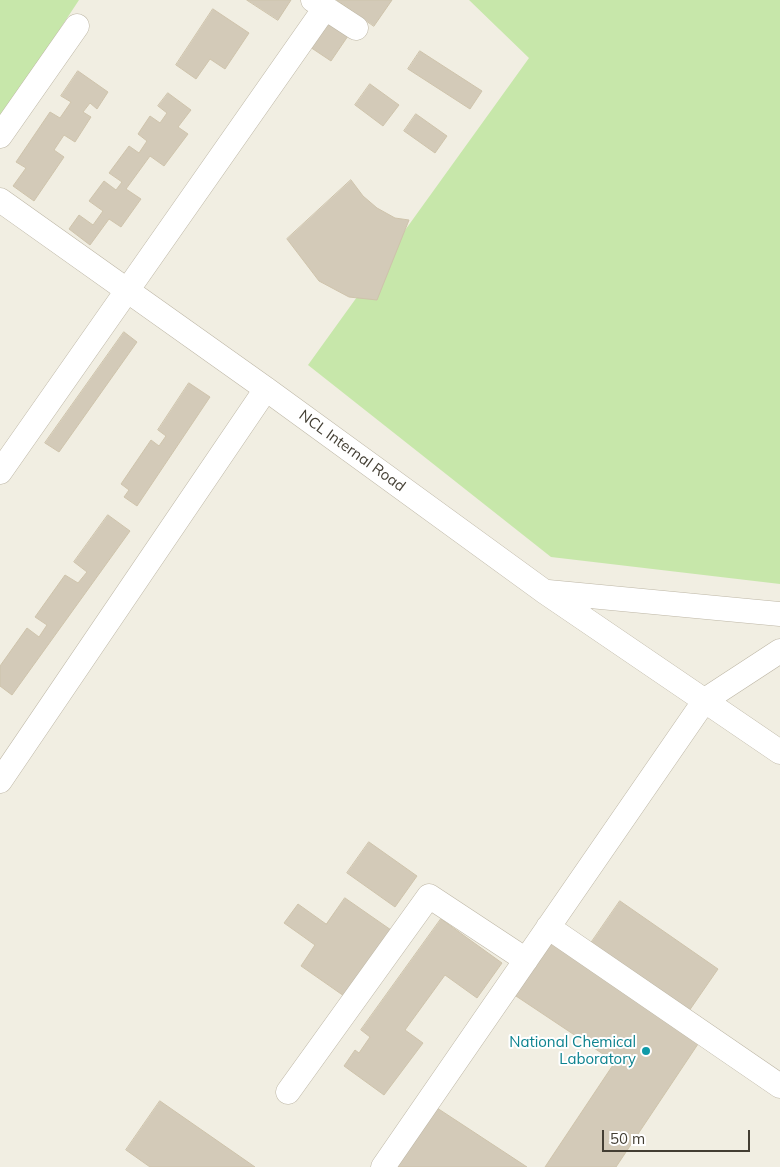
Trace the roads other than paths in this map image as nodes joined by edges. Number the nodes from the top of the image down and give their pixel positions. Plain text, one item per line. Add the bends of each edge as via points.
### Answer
1 (319, 4) edge
2 (77, 26) dead end
3 (356, 28) dead end
4 (0, 136) edge
5 (0, 200) edge
6 (127, 291) junction
7 (266, 389) junction
8 (0, 472) edge
9 (545, 592) junction
10 (780, 614) edge
11 (780, 651) edge
12 (705, 700) junction
13 (780, 752) edge
14 (8, 754) edge
15 (0, 781) edge
16 (548, 927) junction
17 (526, 960) junction
18 (780, 1086) edge
19 (288, 1092) dead end
20 (383, 1167) edge

1 - 3 lane
1 - 6 lane
2 - 4 lane
5 - 6 lane, NCL Internal Road
6 - 7 lane, NCL Internal Road
6 - 8 lane
7 - 9 lane, NCL Internal Road
7 - 14 lane
9 - 10 lane
9 - 12 lane, NCL Internal Road
11 - 12 lane
12 - 13 lane, NCL Internal Road
12 - 16 lane
14 - 15 lane
16 - 17 lane
16 - 18 lane
17 - 19 lane via 429,896
17 - 20 lane

